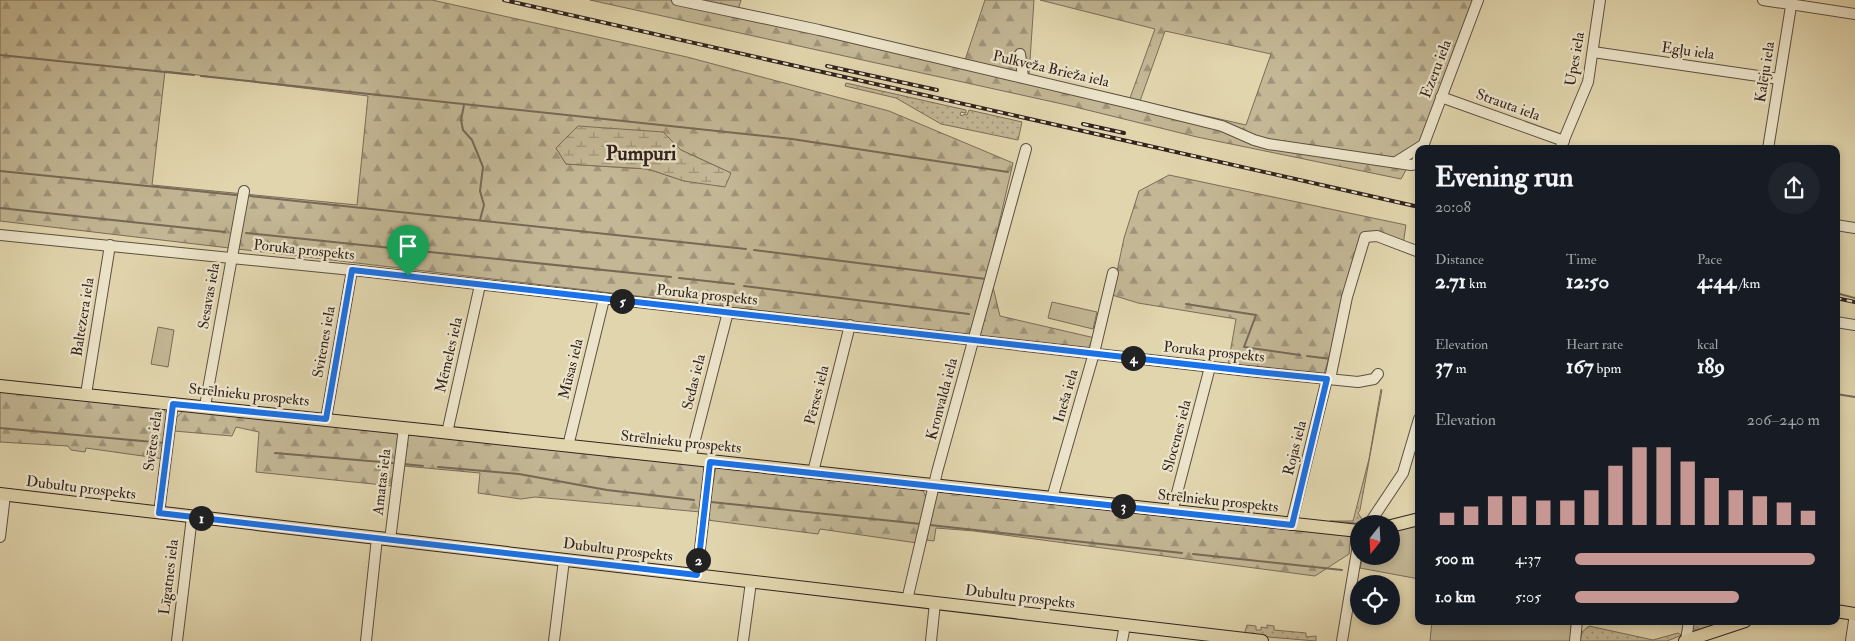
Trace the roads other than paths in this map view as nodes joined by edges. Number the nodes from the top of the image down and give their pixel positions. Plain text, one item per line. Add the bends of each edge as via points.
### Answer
1 (677, 0) edge
2 (1478, 0) edge
3 (1600, 0) edge
4 (1763, 0) edge
5 (1792, 2) edge
6 (1855, 14) edge
7 (1593, 52) junction
8 (1020, 54) dead end
9 (1024, 77) junction
10 (1779, 79) junction
11 (1441, 97) junction
12 (1423, 145) edge
13 (1562, 145) edge
14 (1769, 145) edge
15 (1026, 149) dead end
16 (1415, 151) edge
17 (1415, 160) edge
18 (1396, 162) junction
19 (244, 191) dead end
20 (1840, 226) edge
21 (1855, 228) edge
22 (0, 235) edge
23 (110, 245) junction
24 (1415, 250) edge
25 (231, 257) junction
26 (352, 270) junction
27 (1113, 273) dead end
28 (480, 284) junction
29 (604, 299) junction
30 (728, 312) junction
31 (1840, 323) edge
32 (850, 325) junction
33 (1855, 325) edge
34 (973, 339) junction
35 (1094, 353) junction
36 (1210, 367) junction
37 (1378, 374) dead end
38 (1329, 379) junction
39 (0, 386) edge
40 (86, 394) junction
41 (173, 404) junction
42 (205, 406) junction
43 (326, 419) junction
44 (404, 428) junction
45 (447, 432) junction
46 (568, 446) junction
47 (1415, 448) edge
48 (690, 459) junction
49 (710, 462) junction
50 (813, 472) junction
51 (934, 486) junction
52 (2, 495) edge
53 (1052, 498) junction
54 (1172, 512) junction
55 (159, 513) junction
56 (1375, 515) edge
57 (192, 517) junction
58 (1415, 520) edge
59 (1400, 524) edge
60 (1292, 525) junction
61 (1350, 530) edge
62 (0, 537) edge
63 (384, 539) junction
64 (564, 560) junction
65 (1355, 565) edge
66 (697, 575) junction
67 (751, 582) junction
68 (907, 600) junction
69 (936, 603) junction
70 (1840, 612) edge
71 (1855, 614) edge
72 (1125, 625) junction
73 (1577, 625) edge
74 (1688, 625) edge
75 (1736, 625) edge
76 (1709, 637) edge
77 (1220, 639) edge
78 (177, 641) edge
79 (366, 641) edge
80 (554, 641) edge
81 (743, 641) edge
82 (931, 641) edge
83 (1122, 641) edge
84 (1262, 641) edge
85 (1342, 641) edge
86 (1576, 641) edge
87 (1686, 641) edge
88 (1851, 641) edge

1 - 9 street, Pulkveža Brieža iela
2 - 11 street, Ezeru iela
3 - 7 street, Upes iela
4 - 5 street
5 - 6 street
5 - 10 street, Kalēju iela
7 - 10 street, Egļu iela
7 - 13 street, Upes iela via 1588,82
8 - 9 street
9 - 18 street, Pulkveža Brieža iela via 1222,126 1268,144
10 - 14 street, Kalēju iela
11 - 12 street, Ezeru iela
11 - 13 street, Strauta iela
15 - 34 street, Kronvalda iela
16 - 18 street
17 - 18 street, Pulkveža Brieža iela
19 - 25 street, Sesavas iela
20 - 21 street
22 - 23 street, Poruka prospekts
23 - 25 street, Poruka prospekts
23 - 40 street, Baltezera iela
24 - 38 street, Rojas iela via 1377,236 1365,237
25 - 26 street, Poruka prospekts
25 - 42 street, Sesavas iela
26 - 28 street, Poruka prospekts
26 - 43 street, Svitenes iela
27 - 35 street, Ineša iela
28 - 29 street, Poruka prospekts
28 - 45 street, Mēmeles iela
29 - 30 street, Poruka prospekts
29 - 46 street, Mūsas iela
30 - 32 street, Poruka prospekts
30 - 48 street, Sedas iela
31 - 33 street
32 - 34 street, Poruka prospekts
32 - 50 street, Pērses iela
34 - 35 street, Poruka prospekts
34 - 51 street, Kronvalda iela
35 - 36 street, Poruka prospekts
35 - 53 street, Ineša iela
36 - 38 street, Poruka prospekts
36 - 54 street, Slocenes iela
37 - 38 street, Poruka prospekts via 1364,382
38 - 60 street, Rojas iela
39 - 40 main road, Strēlnieku prospekts
40 - 41 main road, Strēlnieku prospekts
41 - 42 main road, Strēlnieku prospekts
41 - 55 street, Svētes iela
42 - 43 main road, Strēlnieku prospekts
43 - 44 main road, Strēlnieku prospekts
44 - 45 main road, Strēlnieku prospekts
44 - 63 street, Amatas iela
45 - 46 main road, Strēlnieku prospekts
46 - 48 main road, Strēlnieku prospekts
47 - 56 street
48 - 49 main road, Strēlnieku prospekts
49 - 50 main road, Strēlnieku prospekts
49 - 66 street
50 - 51 main road, Strēlnieku prospekts
51 - 53 main road, Strēlnieku prospekts
51 - 68 street, Kronvalda iela
52 - 55 main road, Dubultu prospekts
52 - 62 street
53 - 54 main road, Strēlnieku prospekts
54 - 60 main road, Strēlnieku prospekts
55 - 57 main road, Dubultu prospekts
57 - 63 main road, Dubultu prospekts
57 - 78 street, Līgatnes iela
58 - 59 main road
60 - 61 main road, Strēlnieku prospekts
63 - 64 main road, Dubultu prospekts
63 - 79 street, Amatas iela
64 - 66 main road, Dubultu prospekts
64 - 80 street
65 - 85 street
66 - 67 main road, Dubultu prospekts
67 - 68 main road, Dubultu prospekts
67 - 81 street
68 - 69 main road, Dubultu prospekts
69 - 72 main road, Dubultu prospekts
69 - 82 street
70 - 71 main road
71 - 88 street
72 - 77 main road, Dubultu prospekts
72 - 83 street
73 - 86 street
74 - 87 street
75 - 76 main road
76 - 87 main road
77 - 84 main road, Dubultu prospekts

